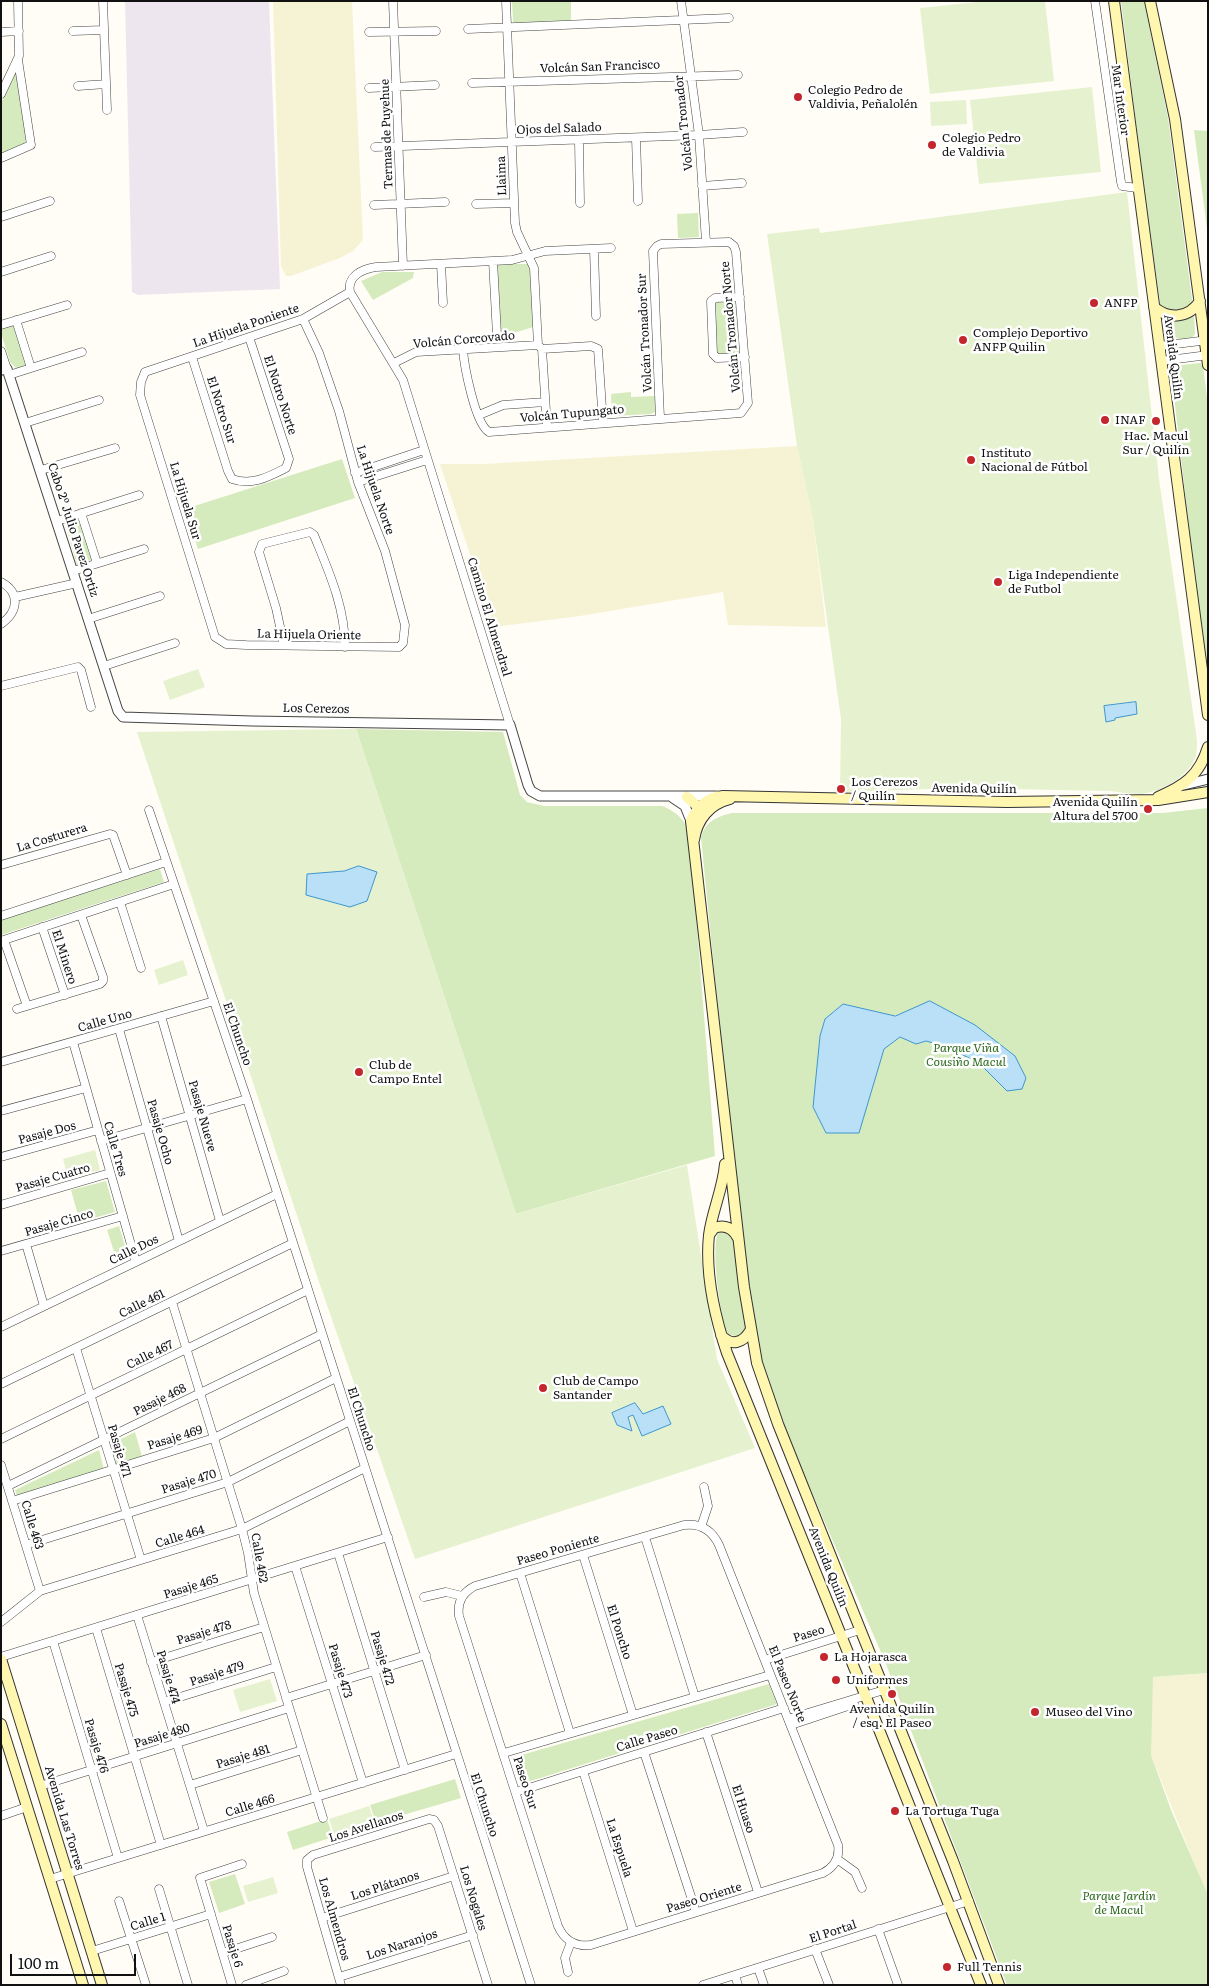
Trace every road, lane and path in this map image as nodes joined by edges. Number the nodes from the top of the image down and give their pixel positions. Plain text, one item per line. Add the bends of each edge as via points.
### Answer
1 (18, 1) edge
2 (103, 1) edge
3 (393, 1) edge
4 (506, 1) edge
5 (681, 1) edge
6 (1094, 1) edge
7 (1114, 1) edge
8 (1150, 1) edge
9 (729, 18) dead end
10 (684, 20) junction
11 (507, 27) junction
12 (468, 29) dead end
13 (103, 30) junction
14 (19, 31) junction
15 (73, 31) dead end
16 (436, 31) dead end
17 (1, 32) edge
18 (369, 32) dead end
19 (394, 32) junction
20 (18, 60) junction
21 (738, 75) dead end
22 (691, 76) junction
23 (509, 81) junction
24 (472, 83) dead end
25 (106, 84) junction
26 (435, 85) dead end
27 (78, 86) dead end
28 (396, 87) junction
29 (369, 88) dead end
30 (1, 94) edge
31 (107, 110) dead end
32 (743, 132) dead end
33 (698, 135) junction
34 (636, 138) junction
35 (578, 140) junction
36 (512, 142) junction
37 (398, 146) junction
38 (375, 147) dead end
39 (1, 158) edge
40 (742, 183) dead end
41 (702, 186) junction
42 (1137, 188) junction
43 (50, 201) dead end
44 (638, 201) dead end
45 (445, 202) dead end
46 (514, 203) junction
47 (580, 203) dead end
48 (401, 204) junction
49 (476, 204) dead end
50 (374, 205) dead end
51 (1, 217) edge
52 (706, 242) junction
53 (611, 248) dead end
54 (594, 249) junction
55 (51, 256) dead end
56 (528, 256) junction
57 (493, 261) junction
58 (441, 264) junction
59 (403, 266) junction
60 (1, 272) edge
61 (350, 292) junction
62 (740, 297) junction
63 (1200, 301) junction
64 (443, 303) dead end
65 (66, 305) dead end
66 (1154, 307) junction
67 (596, 316) dead end
68 (303, 319) junction
69 (16, 320) junction
70 (1, 325) edge
71 (497, 336) dead end
72 (249, 337) junction
73 (1206, 340) edge
74 (1160, 346) junction
75 (540, 347) junction
76 (463, 349) junction
77 (1, 351) edge
78 (82, 352) dead end
79 (192, 357) junction
80 (745, 357) junction
81 (1207, 359) edge
82 (1162, 362) junction
83 (394, 363) junction
84 (31, 368) junction
85 (6, 371) edge
86 (145, 372) joint
87 (99, 400) dead end
88 (545, 402) junction
89 (745, 410) joint
90 (479, 415) junction
91 (660, 418) junction
92 (25, 423) junction
93 (603, 423) junction
94 (547, 427) junction
95 (115, 448) dead end
96 (424, 450) junction
97 (427, 460) junction
98 (41, 470) junction
99 (228, 471) joint
100 (355, 473) junction
101 (358, 482) junction
102 (139, 495) dead end
103 (81, 513) junction
104 (57, 521) junction
105 (144, 549) dead end
106 (97, 563) junction
107 (73, 570) junction
108 (1, 582) edge
109 (77, 583) junction
110 (160, 596) dead end
111 (15, 597) junction
112 (88, 619) junction
113 (1, 624) edge
114 (215, 637) joint
115 (175, 643) dead end
116 (403, 643) joint
117 (284, 645) junction
118 (345, 647) junction
119 (104, 666) junction
120 (1, 686) edge
121 (91, 706) dead end
122 (121, 716) joint
123 (1208, 716) edge
124 (510, 725) junction
125 (1208, 747) edge
126 (1208, 779) edge
127 (1184, 785) junction
128 (1208, 792) edge
129 (716, 796) junction
130 (671, 797) junction
131 (687, 797) junction
132 (739, 797) junction
133 (1152, 800) junction
134 (149, 810) dead end
135 (700, 813) junction
136 (691, 821) junction
137 (694, 846) junction
138 (166, 862) junction
139 (1, 865) edge
140 (127, 875) junction
141 (174, 884) junction
142 (120, 902) junction
143 (81, 914) junction
144 (1, 916) edge
145 (42, 927) junction
146 (3, 940) edge
147 (141, 968) dead end
148 (65, 995) junction
149 (214, 1001) junction
150 (27, 1006) junction
151 (17, 1009) dead end
152 (161, 1016) junction
153 (119, 1028) junction
154 (73, 1042) junction
155 (1, 1062) edge
156 (86, 1088) junction
157 (247, 1099) junction
158 (1, 1111) edge
159 (190, 1116) junction
160 (147, 1128) junction
161 (98, 1130) junction
162 (101, 1141) junction
163 (727, 1148) junction
164 (1, 1157) edge
165 (110, 1173) junction
166 (277, 1194) junction
167 (1, 1204) edge
168 (123, 1216) junction
169 (220, 1221) junction
170 (709, 1236) junction
171 (738, 1238) junction
172 (179, 1241) junction
173 (293, 1243) junction
174 (26, 1244) junction
175 (1, 1251) edge
176 (136, 1262) junction
177 (308, 1290) junction
178 (172, 1302) junction
179 (44, 1306) junction
180 (2, 1324) edge
181 (750, 1330) junction
182 (322, 1334) junction
183 (721, 1334) junction
184 (76, 1348) junction
185 (186, 1350) junction
186 (336, 1378) junction
187 (1, 1384) edge
188 (200, 1393) junction
189 (91, 1396) junction
190 (350, 1421) junction
191 (214, 1438) junction
192 (1, 1439) edge
193 (104, 1439) junction
194 (1, 1465) edge
195 (365, 1468) junction
196 (113, 1470) junction
197 (228, 1482) junction
198 (8, 1486) junction
199 (704, 1488) dead end
200 (12, 1501) junction
201 (127, 1513) junction
202 (701, 1526) junction
203 (242, 1529) junction
204 (388, 1537) junction
205 (645, 1537) junction
206 (26, 1545) junction
207 (338, 1553) junction
208 (582, 1555) junction
209 (142, 1560) junction
210 (295, 1566) junction
211 (520, 1573) junction
212 (252, 1580) junction
213 (40, 1590) junction
214 (462, 1596) junction
215 (424, 1597) dead end
216 (137, 1615) junction
217 (1, 1622) edge
218 (264, 1626) junction
219 (96, 1628) junction
220 (860, 1630) junction
221 (842, 1636) junction
222 (53, 1641) junction
223 (426, 1655) junction
224 (1, 1658) edge
225 (764, 1660) junction
226 (151, 1662) junction
227 (276, 1666) junction
228 (375, 1671) junction
229 (770, 1675) junction
230 (332, 1684) junction
231 (884, 1690) junction
232 (695, 1697) junction
233 (286, 1698) junction
234 (861, 1699) junction
235 (164, 1702) junction
236 (289, 1708) junction
237 (784, 1708) junction
238 (633, 1715) junction
239 (790, 1722) junction
240 (1, 1724) edge
241 (706, 1732) junction
242 (570, 1734) junction
243 (177, 1743) junction
244 (302, 1750) junction
245 (644, 1752) junction
246 (504, 1753) junction
247 (456, 1754) junction
248 (134, 1757) junction
249 (92, 1770) junction
250 (405, 1770) junction
251 (582, 1771) junction
252 (363, 1783) junction
253 (190, 1785) junction
254 (40, 1786) junction
255 (516, 1792) junction
256 (317, 1797) junction
257 (27, 1807) junction
258 (1, 1816) edge
259 (323, 1818) dead end
260 (434, 1820) joint
261 (204, 1832) junction
262 (161, 1845) junction
263 (118, 1858) junction
264 (837, 1859) junction
265 (307, 1860) joint
266 (242, 1864) dead end
267 (68, 1874) junction
268 (454, 1876) junction
269 (50, 1879) junction
270 (862, 1888) dead end
271 (159, 1889) dead end
272 (758, 1892) junction
273 (119, 1901) dead end
274 (969, 1901) junction
275 (950, 1907) junction
276 (696, 1912) junction
277 (211, 1914) junction
278 (322, 1918) junction
279 (170, 1927) junction
280 (878, 1929) junction
281 (633, 1931) junction
282 (472, 1935) junction
283 (272, 1938) dead end
284 (132, 1939) junction
285 (572, 1942) junction
286 (816, 1950) junction
287 (92, 1951) junction
288 (222, 1953) junction
289 (758, 1968) junction
290 (284, 1971) dead end
291 (568, 1972) dead end
292 (735, 1975) junction
293 (340, 1981) edge
294 (83, 1985) edge
295 (102, 1985) edge
296 (146, 1985) edge
297 (188, 1985) edge
298 (232, 1985) edge
299 (246, 1985) edge
300 (488, 1985) edge
301 (531, 1985) edge
302 (703, 1985) edge
303 (738, 1985) edge
304 (764, 1985) edge
305 (828, 1985) edge
306 (898, 1985) edge
307 (981, 1985) edge
308 (999, 1985) edge

1 - 14 street
2 - 13 street
3 - 19 street, Termas de Puyehue
4 - 11 street, Llaima
5 - 10 street, Volcán Tronador
6 - 42 street, Mar Interior via 1120,182 1126,188
7 - 42 main road, Avenida Quilín
8 - 63 main road via 1175,119
9 - 10 street
10 - 11 street
10 - 22 street, Volcán Tronador
11 - 12 street
11 - 23 street, Llaima
13 - 15 street
13 - 25 street
14 - 17 street
14 - 20 street
16 - 19 street
18 - 19 street
19 - 28 street, Termas de Puyehue
20 - 30 street
20 - 39 street via 31,146
21 - 22 street, Volcán San Francisco
22 - 23 street, Volcán San Francisco
22 - 33 street, Volcán Tronador
23 - 24 street, Volcán San Francisco
23 - 36 street, Llaima
25 - 27 street
25 - 31 street
26 - 28 street
28 - 29 street
28 - 37 street, Termas de Puyehue
32 - 33 street, Ojos del Salado
33 - 34 street, Ojos del Salado
33 - 41 street, Volcán Tronador
34 - 35 street, Ojos del Salado
34 - 44 street
35 - 36 street, Ojos del Salado
35 - 47 street
36 - 37 street, Ojos del Salado
36 - 46 street, Llaima
37 - 38 street, Ojos del Salado
37 - 48 street, Termas de Puyehue
40 - 41 street
41 - 52 street, Volcán Tronador
42 - 66 main road, Avenida Quilín
43 - 51 street
45 - 48 street
46 - 49 street
46 - 56 street, Llaima via 515,228
48 - 50 street
48 - 59 street, Termas de Puyehue
52 - 62 street, Volcán Tronador Norte via 732,244 736,252
52 - 91 street, Volcán Tronador Sur via 664,244 656,247 652,256
53 - 54 street
54 - 56 street via 545,251
54 - 67 street
55 - 60 street
56 - 57 street
56 - 75 street, Llaima via 534,273
57 - 58 street
57 - 71 street
58 - 59 street
58 - 64 street
59 - 61 street via 368,269 356,274 350,282
61 - 68 street, La Hijuela Poniente
61 - 83 street, Camino El Almendral
62 - 80 street, Volcán Tronador Norte
62 - 80 street via 711,301 713,354 717,358
63 - 66 main road via 1180,315 1166,314
63 - 73 main road
65 - 69 street
66 - 74 main road, Avenida Quilín
68 - 72 street, La Hijuela Poniente
68 - 100 street, La Hijuela Norte via 319,353 339,411
69 - 70 street
69 - 84 street
72 - 79 street, La Hijuela Poniente
72 - 99 street, El Notro Norte via 289,459 286,468 264,479 243,482 232,479
73 - 74 street
73 - 81 main road
74 - 82 main road, Avenida Quilín
75 - 76 street, Volcán Corcovado
75 - 88 street, Llaima
75 - 93 street, Volcán Corcovado via 596,348 599,353
76 - 83 street, Volcán Corcovado via 416,352
76 - 90 street, Volcán Tupungato via 465,369
77 - 85 street, Cabo 2º Julio Pavez Ortiz
78 - 84 street
79 - 86 street, La Hijuela Poniente
79 - 99 street, El Notro Sur
80 - 89 street, Volcán Tronador Norte via 748,403
81 - 82 street
82 - 123 main road, Avenida Quilín
83 - 96 street, Camino El Almendral via 403,380
84 - 85 street
85 - 92 street, Cabo 2º Julio Pavez Ortiz
86 - 114 street, La Hijuela Sur via 140,395
87 - 92 street
88 - 90 street via 503,405
88 - 94 street, Llaima
89 - 91 street, Volcán Tupungato via 736,414
90 - 94 street, Volcán Tupungato via 483,427 492,432
91 - 93 street, Volcán Tupungato
92 - 98 street, Cabo 2º Julio Pavez Ortiz
93 - 94 street, Volcán Tupungato
95 - 98 street
96 - 97 street, Camino El Almendral
96 - 100 street
97 - 101 street
97 - 124 street, Camino El Almendral
98 - 104 street, Cabo 2º Julio Pavez Ortiz
100 - 101 street, La Hijuela Norte
101 - 116 street, La Hijuela Norte via 398,597 405,625
102 - 103 street
103 - 104 street
103 - 106 street, Cabo 2º Julio Pavez Ortiz
104 - 107 street, Cabo 2º Julio Pavez Ortiz
105 - 106 street
106 - 107 street
107 - 109 street, Cabo 2º Julio Pavez Ortiz
108 - 111 street via 11,589
109 - 111 street
109 - 112 street, Cabo 2º Julio Pavez Ortiz
110 - 112 street
111 - 113 street via 12,613
112 - 119 street, Cabo 2º Julio Pavez Ortiz
114 - 117 street, La Hijuela Oriente via 226,644
115 - 119 street
116 - 118 street, La Hijuela Oriente via 393,648
117 - 118 street, La Hijuela Oriente
117 - 118 street via 259,552 262,544 310,532 339,599
119 - 122 street, Cabo 2º Julio Pavez Ortiz
120 - 121 street via 78,667
122 - 124 street, Los Cerezos
124 - 130 street, Camino El Almendral via 528,785 536,794
125 - 127 main road via 1201,764
126 - 127 street
127 - 133 main road
128 - 133 main road, Avenida Quilín
129 - 131 street, Camino El Almendral
129 - 132 main road, Avenida Quilín
129 - 135 main road, Avenida Quilín
130 - 131 street, Camino El Almendral
130 - 136 street, Avenida Quilín via 685,806
131 - 135 main road
132 - 133 main road, Avenida Quilín via 1008,802
132 - 135 main road, Avenida Quilín
134 - 138 street
135 - 136 main road, Avenida Quilín
135 - 137 main road, Avenida Quilín
136 - 137 main road, Avenida Quilín
137 - 163 main road, Avenida Quilín
138 - 140 street
138 - 141 street, El Chuncho
139 - 140 street, La Costurera via 110,834
140 - 144 street
141 - 142 street
141 - 149 street, El Chuncho
142 - 143 street
142 - 147 street
143 - 145 street
143 - 148 street via 104,980
145 - 146 street
145 - 148 street, El Minero
146 - 150 street
148 - 150 street
149 - 152 street, Calle Uno
149 - 157 street, El Chuncho
150 - 151 street
152 - 153 street, Calle Uno
152 - 159 street, Pasaje Nueve
153 - 154 street, Calle Uno
153 - 160 street, Pasaje Ocho
154 - 155 street, Calle Uno
154 - 156 street, Calle Tres
156 - 158 street
156 - 161 street, Calle Tres
157 - 159 street
157 - 166 street, El Chuncho
159 - 160 street
159 - 169 street, Pasaje Nueve
160 - 162 street
160 - 172 street, Pasaje Ocho
161 - 162 street, Calle Tres
161 - 164 street, Pasaje Dos
162 - 165 street, Calle Tres
163 - 170 main road, Avenida Quilín via 722,1187
163 - 171 main road, Avenida Quilín
165 - 167 street, Pasaje Cuatro
165 - 168 street, Calle Tres
166 - 169 street, Calle Dos
166 - 173 street, El Chuncho
168 - 174 street, Pasaje Cinco
168 - 176 street, Calle Tres
169 - 172 street, Calle Dos
170 - 171 main road via 714,1228 724,1226
170 - 183 main road, Avenida Quilín via 710,1271
171 - 181 main road, Avenida Quilín
172 - 176 street, Calle Dos
173 - 177 street, El Chuncho
173 - 178 street, Calle 461
174 - 175 street, Pasaje Cinco
174 - 179 street
176 - 179 street, Calle Dos
177 - 182 street, El Chuncho
177 - 185 street, Calle 467
178 - 184 street, Calle 461
178 - 185 street, Calle 462
179 - 180 street, Calle Dos
181 - 183 main road via 739,1342 728,1341
181 - 220 main road, Avenida Quilín via 767,1394
182 - 186 street, El Chuncho
182 - 188 street, Pasaje 468
183 - 221 main road, Avenida Quilín
184 - 187 street, Calle 461
184 - 189 street, Pasaje 471
185 - 188 street, Calle 462
185 - 189 street, Calle 467
186 - 190 street, El Chuncho
186 - 191 street, Pasaje 469
188 - 191 street, Calle 462
188 - 193 street, Pasaje 468
189 - 192 street, Calle 467
189 - 193 street, Pasaje 471
190 - 195 street, El Chuncho
190 - 197 street, Pasaje 470
191 - 196 street, Pasaje 469
191 - 197 street, Calle 462
193 - 196 street, Pasaje 471
193 - 198 street, Pasaje 468
194 - 198 street, Calle 463
195 - 203 street, Calle 464
195 - 204 street, El Chuncho
196 - 200 street, Pasaje 469
196 - 201 street, Pasaje 471
197 - 201 street, Pasaje 470
197 - 203 street, Calle 462
198 - 200 street, Calle 463
199 - 202 street via 708,1506
200 - 206 street, Calle 463
201 - 206 street, Pasaje 470
201 - 209 street, Pasaje 471
202 - 205 street, Paseo Poniente via 684,1525
202 - 225 street, El Paseo Norte via 717,1540
203 - 209 street, Calle 464
203 - 212 street, Calle 462
204 - 207 street, Pasaje 465
204 - 223 street, El Chuncho
205 - 208 street, Paseo Poniente
205 - 232 street
206 - 213 street, Calle 463
207 - 210 street, Pasaje 465
207 - 228 street, Pasaje 472
208 - 211 street, Paseo Poniente
208 - 238 street, El Poncho
209 - 213 street, Calle 464
210 - 212 street, Pasaje 465
210 - 230 street, Pasaje 473
211 - 214 street, Paseo Poniente via 475,1586
211 - 242 street
212 - 216 street, Pasaje 465
212 - 218 street, Calle 462
213 - 217 street, Calle 464
214 - 215 street via 446,1592
214 - 246 street, Paseo Sur via 459,1616
216 - 219 street, Pasaje 465
216 - 226 street, Pasaje 474
218 - 226 street, Pasaje 478
218 - 227 street, Calle 462
219 - 222 street, Pasaje 465
219 - 248 street, Pasaje 475
220 - 221 street, Paseo
220 - 231 main road, Avenida Quilín
221 - 225 street, Paseo
221 - 234 main road, Avenida Quilín
222 - 224 street, Pasaje 465
222 - 249 street, Pasaje 476
223 - 228 street
223 - 247 street, El Chuncho
224 - 254 main road, Avenida Las Torres
225 - 229 street, El Paseo Norte
226 - 235 street, Pasaje 474
227 - 233 street, Calle 462
227 - 235 street, Pasaje 479
228 - 230 street
228 - 250 street, Pasaje 472
229 - 232 street
229 - 237 street, El Paseo Norte
230 - 233 street
230 - 252 street, Pasaje 473
231 - 234 street
231 - 274 main road, Avenida Quilín
232 - 238 street
233 - 236 street, Calle 462
234 - 239 street
234 - 275 main road, Avenida Quilín
235 - 243 street, Pasaje 474
236 - 243 street, Pasaje 480
236 - 244 street, Calle 462
237 - 239 street, El Paseo Norte
237 - 241 street, Calle Paseo
238 - 242 street
239 - 264 street, El Paseo Norte via 838,1845
240 - 257 main road
241 - 245 street, Calle Paseo
241 - 272 street, El Huaso
242 - 246 street
243 - 248 street, Pasaje 480
243 - 253 street, Pasaje 474
244 - 253 street, Pasaje 481
244 - 256 street, Calle 462
245 - 251 street, Calle Paseo
245 - 276 street
246 - 255 street, Paseo Sur
247 - 250 street, Calle 466
247 - 301 street, El Chuncho
248 - 249 street, Pasaje 480
248 - 262 street, Pasaje 475
249 - 254 street, Pasaje 480
249 - 263 street, Pasaje 476
250 - 252 street, Calle 466
251 - 255 street, Calle Paseo
251 - 281 street, La Espuela
252 - 256 street, Calle 466
253 - 261 street, Pasaje 474
254 - 267 main road, Avenida Las Torres
255 - 285 street, Paseo Sur via 558,1926
256 - 259 street, Calle 462
256 - 261 street, Calle 466
257 - 258 street
257 - 269 main road
260 - 265 street, Los Avellanos via 426,1819 313,1855
260 - 268 street, Los Nogales
261 - 262 street, Calle 466
262 - 263 street, Calle 466
263 - 267 street, Calle 466
264 - 270 street via 855,1872
264 - 272 street, Paseo Oriente via 832,1868 823,1873
265 - 278 street, Los Almendros
266 - 277 street, Pasaje 6 via 200,1878
267 - 269 street, Calle 466
267 - 287 main road, Avenida Las Torres
268 - 278 street, Los Plátanos
268 - 282 street, Los Nogales
269 - 294 main road
271 - 279 street
272 - 276 street, Paseo Oriente
273 - 284 street
274 - 275 street, El Portal
274 - 308 main road, Avenida Quilín
275 - 280 street, El Portal
275 - 307 main road, Avenida Quilín
276 - 281 street, Paseo Oriente
277 - 279 street, Calle 1
277 - 288 street, Pasaje 6
278 - 293 street, Los Almendros
279 - 284 street, Calle 1
279 - 297 street
280 - 286 street, El Portal
280 - 306 street
281 - 285 street, Paseo Oriente via 591,1944
282 - 293 street, Los Naranjos
282 - 300 street, Los Nogales
283 - 288 street
284 - 287 street, Calle 1
284 - 296 street
285 - 291 street via 565,1958
286 - 289 street, El Portal
286 - 305 street
287 - 295 main road, Avenida Las Torres
288 - 298 street, Pasaje 6
289 - 292 street, El Portal
289 - 304 street
290 - 299 street
292 - 302 street, El Portal
292 - 303 street

